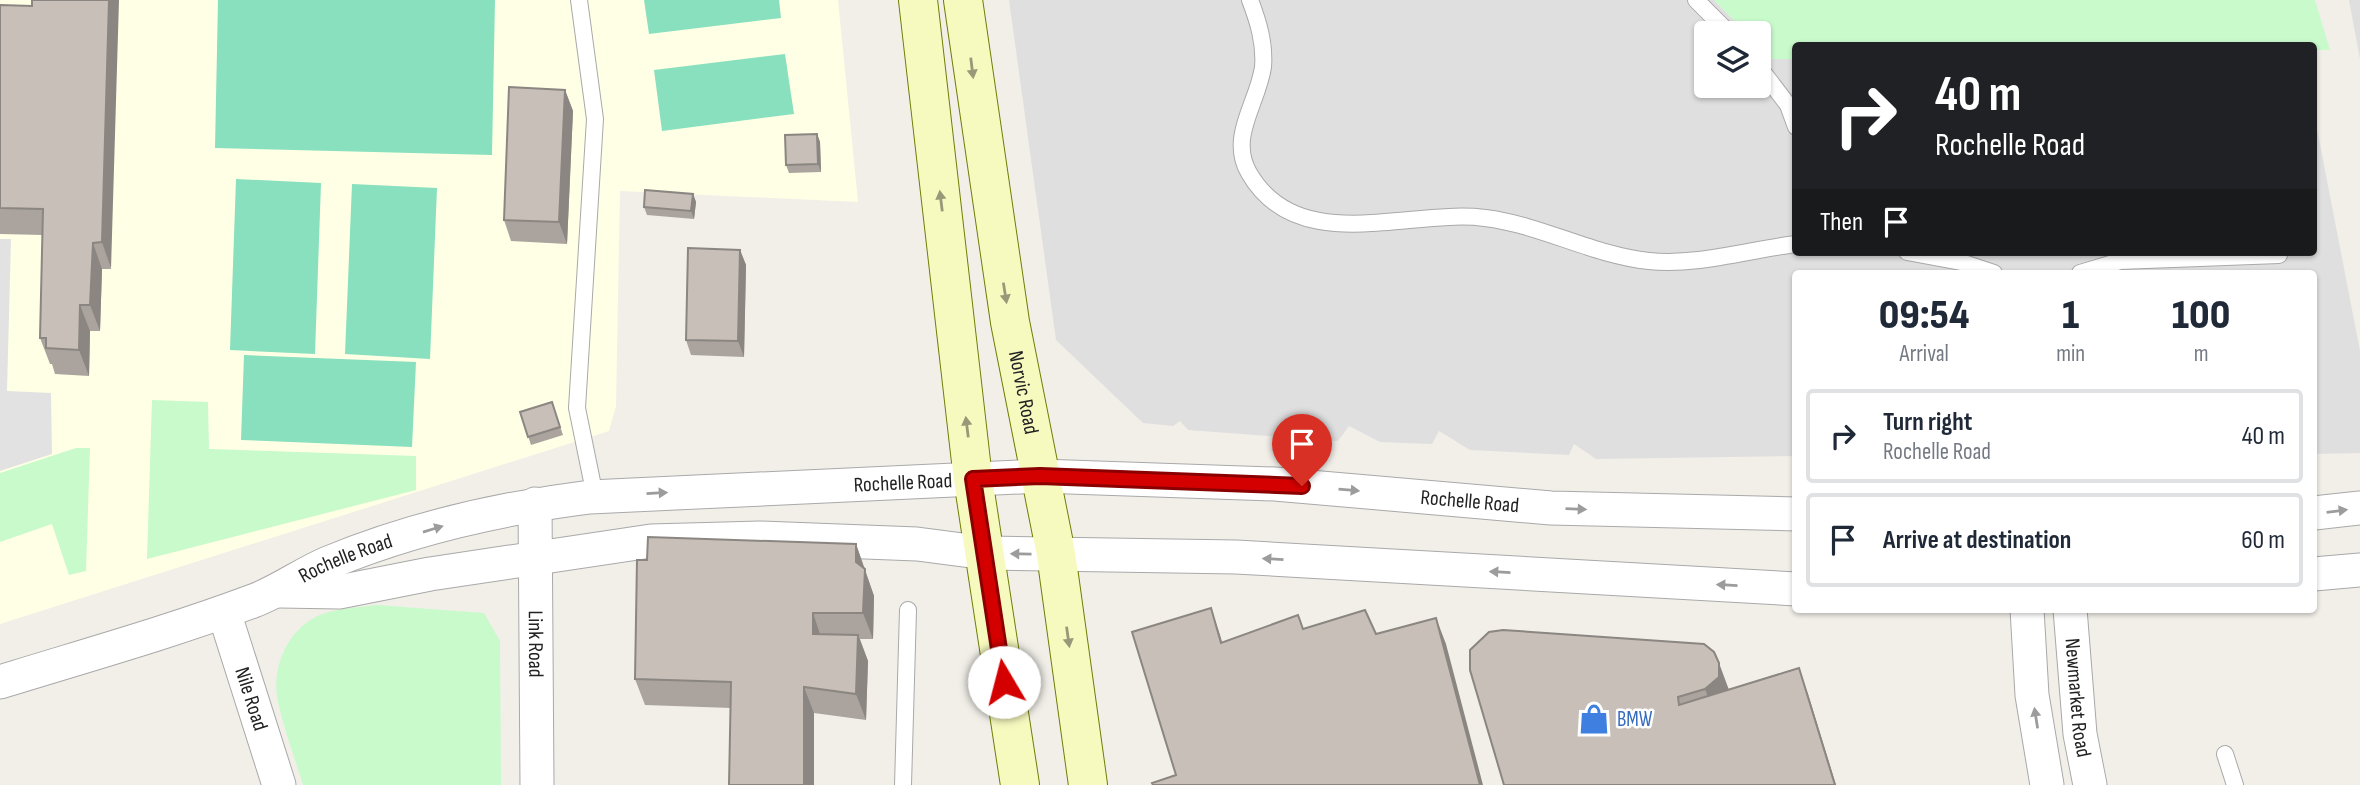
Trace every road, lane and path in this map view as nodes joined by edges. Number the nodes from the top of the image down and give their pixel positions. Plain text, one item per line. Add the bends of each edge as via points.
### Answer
1 (579, 0) edge
2 (918, 0) edge
3 (963, 0) edge
4 (1250, 0) edge
5 (1696, 0) edge
6 (1717, 21) edge
7 (1771, 82) edge
8 (1792, 116) edge
9 (1792, 245) edge
10 (1929, 256) edge
11 (2252, 256) edge
12 (1985, 270) edge
13 (2090, 270) edge
14 (1040, 476) junction
15 (973, 479) junction
16 (595, 496) junction
17 (535, 504) junction
18 (2360, 508) edge
19 (2317, 513) edge
20 (1792, 514) edge
21 (986, 553) junction
22 (1056, 554) junction
23 (538, 557) junction
24 (2360, 570) edge
25 (2317, 575) edge
26 (1792, 589) edge
27 (280, 591) junction
28 (908, 610) dead end
29 (224, 612) junction
30 (2027, 613) edge
31 (2070, 613) edge
32 (0, 682) edge
33 (2225, 754) dead end
34 (279, 785) edge
35 (537, 785) edge
36 (903, 785) edge
37 (1020, 785) edge
38 (1088, 785) edge
39 (2047, 785) edge
40 (2090, 785) edge
41 (2235, 785) edge

1 - 16 lane via 595,119 577,408
15 -> 2 street
3 -> 14 street, Norvic Road via 1010,322
4 - 9 lane via 1260,26 1263,68 1241,153 1259,188 1307,218 1327,223 1484,218 1648,261 1685,262
5 - 6 lane
7 - 8 lane
10 - 12 lane
11 - 13 lane via 2120,261
14 - 15 street, Rochelle Road
14 -> 20 street, Rochelle Road via 1275,484 1551,509
14 - 22 street, Norvic Road
16 -> 15 street, Rochelle Road
15 - 21 street
16 - 17 street, Rochelle Road
17 - 23 street, Link Road
27 -> 17 street, Rochelle Road via 326,564 365,550
19 -> 18 street
22 -> 21 street, Rochelle Road
21 - 23 street, Rochelle Road via 917,544 760,538 651,541
21 - 37 street
26 -> 22 street, Rochelle Road via 1236,557
22 -> 38 street, Norvic Road
23 - 27 street, Rochelle Road via 339,592
23 - 35 street, Link Road
24 - 25 street
27 - 29 street, Rochelle Road
28 - 36 lane
29 - 32 street, Rochelle Road
29 - 34 street, Nile Road
39 -> 30 street, Newmarket Road via 2032,695
31 - 40 street, Newmarket Road via 2080,734
33 - 41 lane

